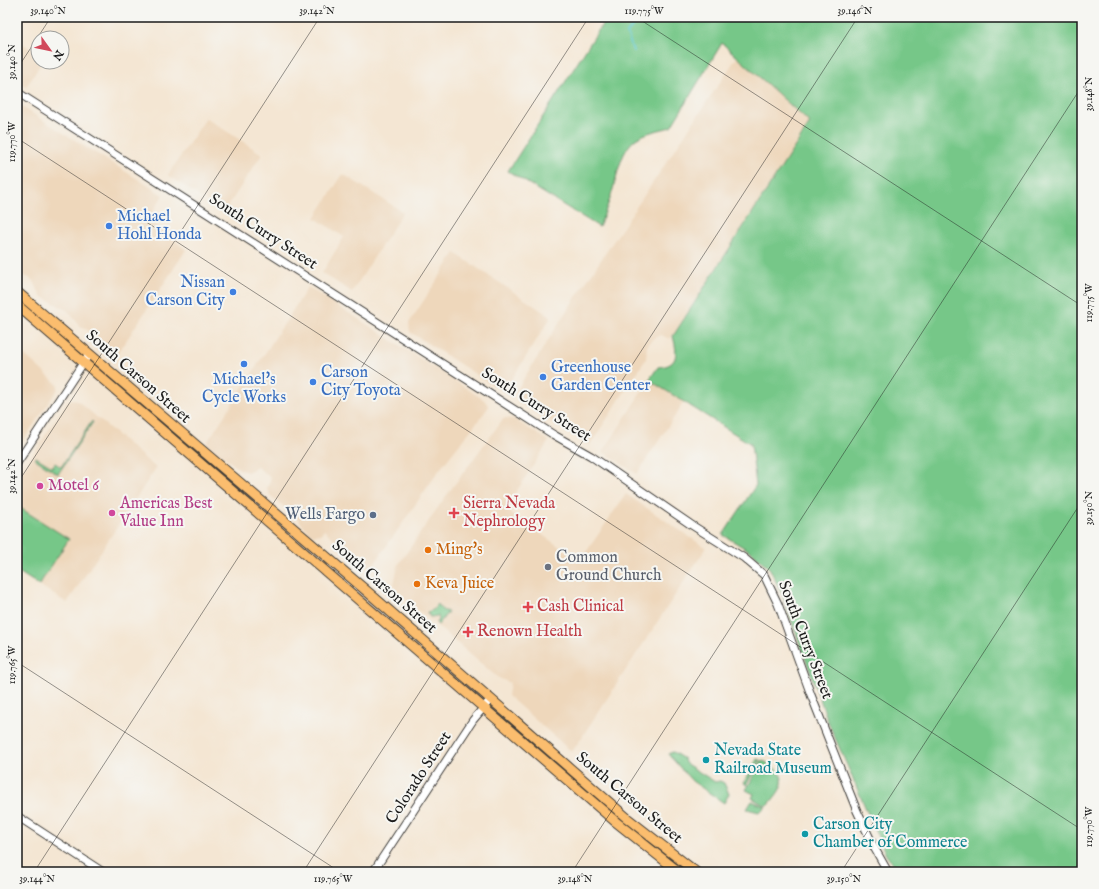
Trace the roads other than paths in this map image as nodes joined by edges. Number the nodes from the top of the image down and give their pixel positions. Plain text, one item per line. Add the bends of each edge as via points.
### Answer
1 (17, 92) edge
2 (17, 292) edge
3 (17, 305) edge
4 (86, 358) junction
5 (179, 432) junction
6 (170, 437) junction
7 (17, 463) edge
8 (487, 704) junction
9 (17, 816) edge
10 (103, 872) edge
11 (373, 872) edge
12 (679, 872) edge
13 (696, 872) edge
14 (888, 872) edge

1 - 14 street, South Curry Street via 549,432 591,456 752,564 770,585 857,810
2 - 4 main road, South Carson Street
3 - 4 main road, South Carson Street
4 - 5 main road, South Carson Street
4 - 6 main road, South Carson Street
4 - 7 street
5 - 6 main road
5 - 8 main road, South Carson Street via 369,593
6 - 8 main road, South Carson Street
8 - 11 street, Colorado Street via 473,720
8 - 12 main road, South Carson Street via 616,822
8 - 13 main road, South Carson Street
9 - 10 street

